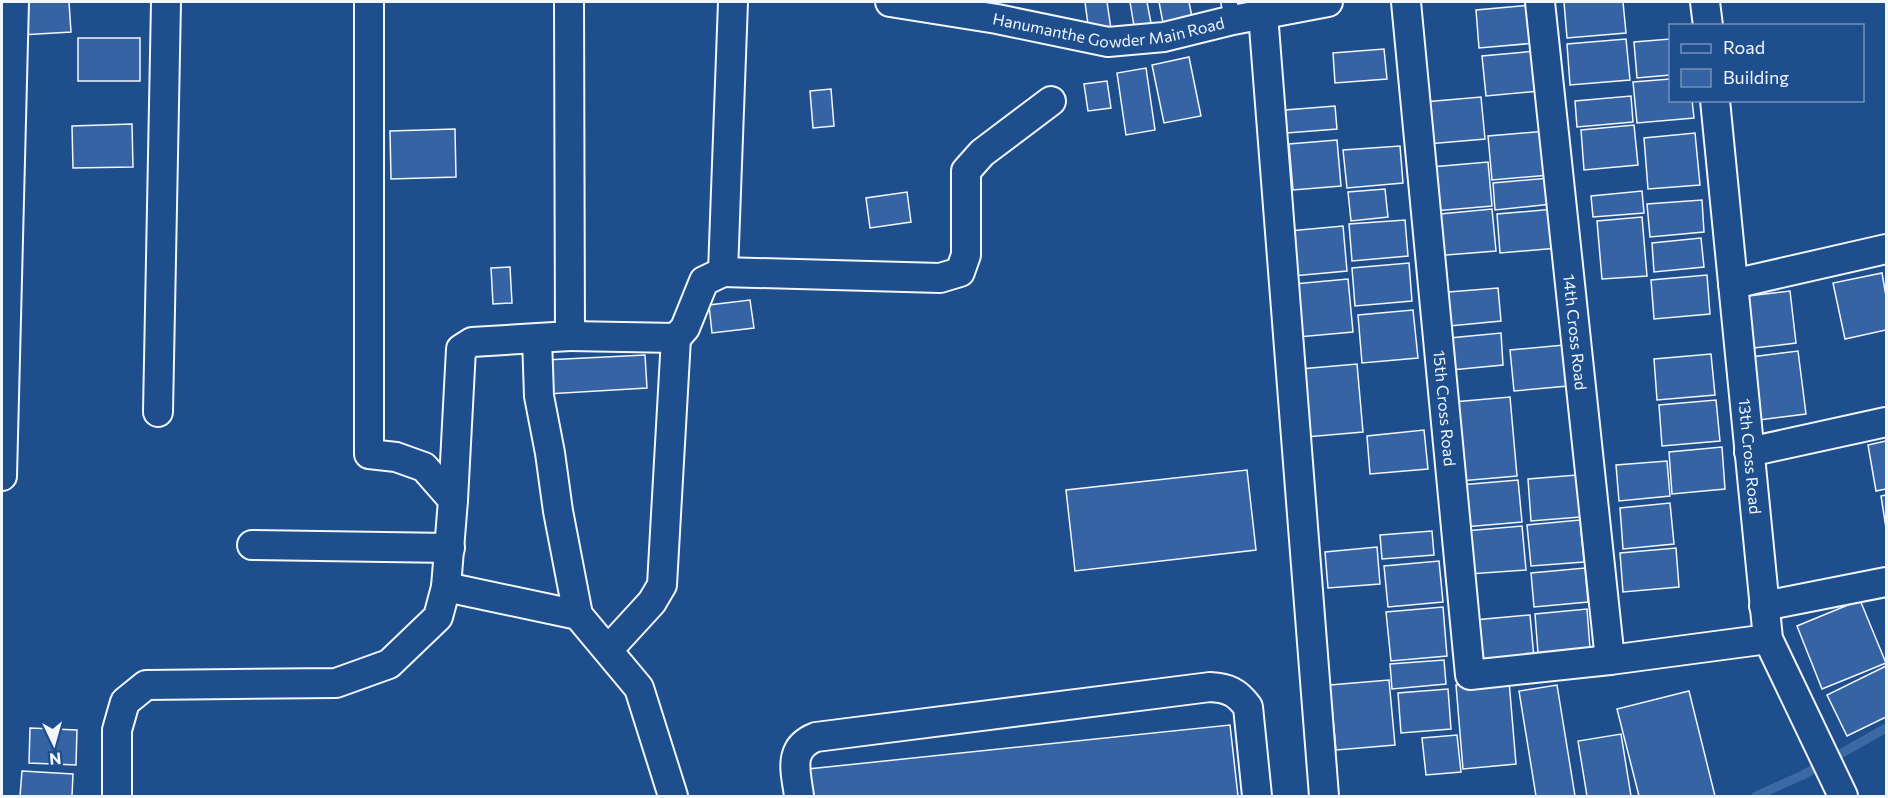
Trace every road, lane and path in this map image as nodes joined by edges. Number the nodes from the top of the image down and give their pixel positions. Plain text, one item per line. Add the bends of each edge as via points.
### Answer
1 (14, 2) edge
2 (166, 2) edge
3 (369, 2) edge
4 (569, 2) edge
5 (733, 2) edge
6 (890, 2) edge
7 (1318, 2) edge
8 (1406, 2) edge
9 (1540, 2) edge
10 (1705, 2) edge
11 (1231, 11) edge
12 (1263, 14) junction
13 (1708, 24) edge
14 (1051, 100) dead end
15 (1715, 102) edge
16 (1887, 249) edge
17 (723, 272) junction
18 (1733, 284) junction
19 (4, 322) edge
20 (570, 336) junction
21 (676, 338) junction
22 (537, 339) junction
23 (158, 412) dead end
24 (1887, 422) edge
25 (1749, 452) junction
26 (2, 476) edge
27 (453, 500) junction
28 (252, 545) dead end
29 (450, 548) junction
30 (1887, 582) edge
31 (446, 587) junction
32 (1764, 606) junction
33 (578, 615) junction
34 (1768, 639) junction
35 (608, 650) junction
36 (1610, 660) junction
37 (117, 796) edge
38 (673, 796) edge
39 (799, 796) edge
40 (1257, 796) edge
41 (1324, 796) edge
42 (1843, 796) edge

1 - 19 street
2 - 23 street
3 - 27 street via 369,454 396,457 424,467
4 - 20 street
5 - 17 street
6 - 11 street, Hanumanthe Gowder Main Road via 1108,42 1164,37
7 - 12 street, Hanumanthe Gowder Main Road
8 - 36 street, 15th Cross Road via 1470,675
9 - 36 street, 14th Cross Road
10 - 13 street
11 - 12 street, Hanumanthe Gowder Main Road
12 - 41 street
14 - 17 street via 982,153 966,171 966,255 960,272 940,278
15 - 18 street, 13th Cross Road
16 - 18 street
17 - 21 street via 704,281 686,328
18 - 25 street, 13th Cross Road
19 - 26 street
20 - 21 street
20 - 22 street
21 - 35 street via 662,585 652,602
22 - 27 street via 472,342 461,348
22 - 33 street via 539,396
24 - 25 street
25 - 32 street, 13th Cross Road
27 - 29 street
28 - 29 street
29 - 31 street
30 - 32 street
31 - 33 street
31 - 37 street via 438,617 389,664 336,683 146,685 124,702 117,730
32 - 34 street, 13th Cross Road
33 - 35 street
34 - 36 street
34 - 42 street, 13th Cross Road
35 - 38 street via 639,688
39 - 40 street via 795,762 798,751 805,741 816,737 1210,687 1240,695 1248,706

